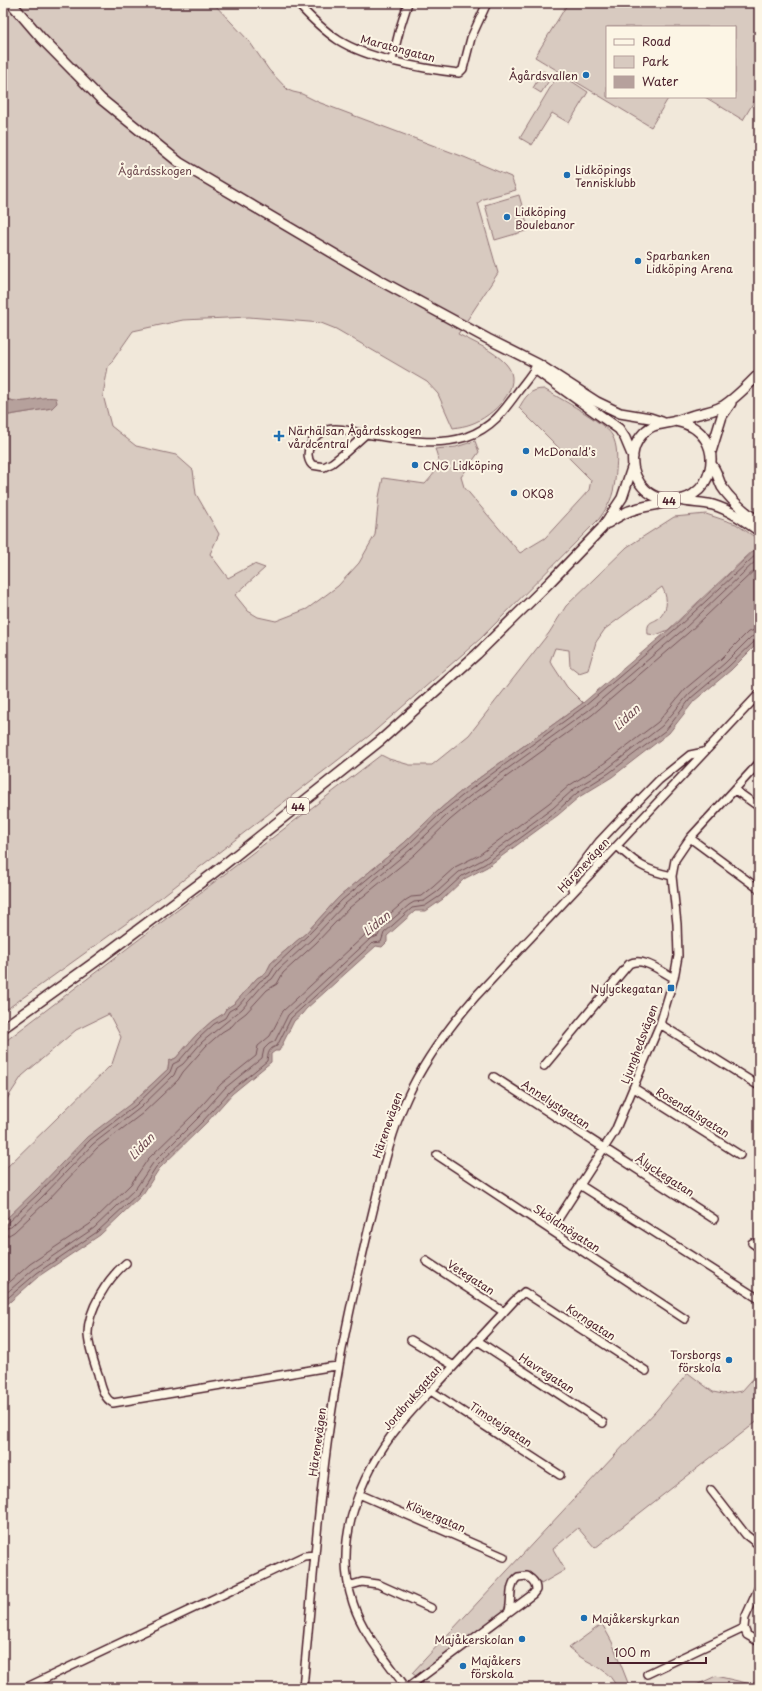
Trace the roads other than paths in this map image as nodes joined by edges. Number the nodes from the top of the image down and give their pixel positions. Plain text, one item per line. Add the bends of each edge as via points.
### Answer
1 (11, 3) edge
2 (297, 3) edge
3 (408, 3) edge
4 (487, 3) edge
5 (392, 60) junction
6 (537, 366) junction
7 (759, 374) edge
8 (738, 394) junction
9 (675, 421) junction
10 (662, 422) junction
11 (366, 434) junction
12 (711, 452) junction
13 (633, 461) junction
14 (712, 464) junction
15 (675, 500) junction
16 (757, 525) edge
17 (602, 528) junction
18 (759, 694) edge
19 (704, 752) junction
20 (759, 763) edge
21 (735, 790) junction
22 (759, 807) edge
23 (690, 838) junction
24 (617, 846) junction
25 (672, 876) junction
26 (759, 889) edge
27 (573, 892) junction
28 (674, 978) junction
29 (660, 1024) junction
30 (3, 1028) edge
31 (544, 1066) dead end
32 (494, 1077) dead end
33 (759, 1086) edge
34 (634, 1088) junction
35 (605, 1149) junction
36 (437, 1155) dead end
37 (740, 1155) dead end
38 (580, 1185) junction
39 (714, 1219) dead end
40 (551, 1230) junction
41 (752, 1243) dead end
42 (759, 1248) edge
43 (426, 1261) dead end
44 (126, 1262) dead end
45 (524, 1292) joint
46 (759, 1299) edge
47 (504, 1312) junction
48 (685, 1319) dead end
49 (411, 1340) dead end
50 (478, 1341) junction
51 (339, 1366) junction
52 (454, 1366) junction
53 (646, 1371) dead end
54 (431, 1391) junction
55 (604, 1423) dead end
56 (560, 1475) dead end
57 (711, 1490) dead end
58 (359, 1494) junction
59 (759, 1545) edge
60 (315, 1555) junction
61 (504, 1557) dead end
62 (348, 1586) junction
63 (759, 1587) edge
64 (430, 1608) dead end
65 (509, 1611) junction
66 (744, 1628) junction
67 (759, 1642) edge
68 (647, 1674) dead end
69 (25, 1688) edge
70 (303, 1688) edge
71 (406, 1688) edge

1 - 6 main road via 100,99 180,163 377,279
2 - 5 street, Maratongatan via 320,26 339,40 362,51
3 - 5 street
4 - 5 street, Maratongatan via 471,38 462,72
6 - 10 main road via 610,409 629,416
6 - 11 street via 505,411 478,432 466,437 420,442
6 - 13 main road via 619,429 626,438
7 - 8 main road
8 - 9 main road via 723,406
8 - 12 main road via 722,416
9 - 10 main road, 44
9 - 12 main road, 44 via 695,428 705,439
10 - 13 main road, 44 via 642,435 634,449
11 - 11 street via 332,429 323,431 312,442 307,455 308,461 319,467 328,465
12 - 14 main road, 44
13 - 15 main road, 44 via 637,478 645,490 657,497
13 - 17 main road, 44 via 622,498
14 - 15 main road, 44 via 701,487 691,495
14 - 16 main road, 44 via 722,486
15 - 16 main road, 44 via 712,505
15 - 17 main road, 44 via 635,509
17 - 30 main road, 44 via 477,654 381,740 211,875
18 - 19 street, Härenevägen
19 - 24 street, Härenevägen
19 - 27 street via 690,755 659,780 599,842 573,876
20 - 21 street, Ljunghedsvägen
21 - 22 street
21 - 23 street, Ljunghedsvägen
23 - 25 street, Ljunghedsvägen via 675,860
23 - 26 street
24 - 25 street via 639,865
24 - 27 street, Härenevägen
25 - 28 street, Ljunghedsvägen via 678,940
27 - 51 street, Härenevägen via 449,1028 425,1064 407,1098 381,1178
28 - 29 street, Ljunghedsvägen
28 - 31 street via 643,962 629,964
29 - 33 street
29 - 34 street, Ljunghedsvägen
32 - 35 street, Annelystgatan
34 - 35 street, Ljunghedsvägen
34 - 37 street, Rosendalsgatan
35 - 38 street, Ljunghedsvägen
35 - 39 street, Ålyckegatan
36 - 40 street, Sköldmögatan
38 - 40 street, Ljunghedsvägen
38 - 46 street
40 - 48 street, Sköldmögatan
41 - 42 street
43 - 47 street, Vetegatan
44 - 51 street via 104,1288 89,1322 90,1348 98,1376 105,1396 113,1403
45 - 47 street, Jordbruksgatan
45 - 53 street, Korngatan
47 - 50 street, Jordbruksgatan
49 - 52 street
50 - 52 street, Jordbruksgatan
50 - 55 street, Havregatan
51 - 60 street, Härenevägen
52 - 54 street, Jordbruksgatan
54 - 56 street, Timotejgatan
54 - 58 street, Jordbruksgatan via 408,1414 386,1443
57 - 59 street via 746,1535
58 - 61 street, Klövergatan
58 - 62 street, Jordbruksgatan via 346,1546
60 - 69 street via 304,1556
60 - 70 street, Härenevägen
62 - 64 street via 362,1582 378,1584
62 - 71 street, Jordbruksgatan via 363,1626
63 - 66 street via 745,1618
65 - 65 street via 536,1590 534,1582 527,1576 518,1577 512,1583
65 - 71 street
66 - 67 street via 747,1635
66 - 68 street

